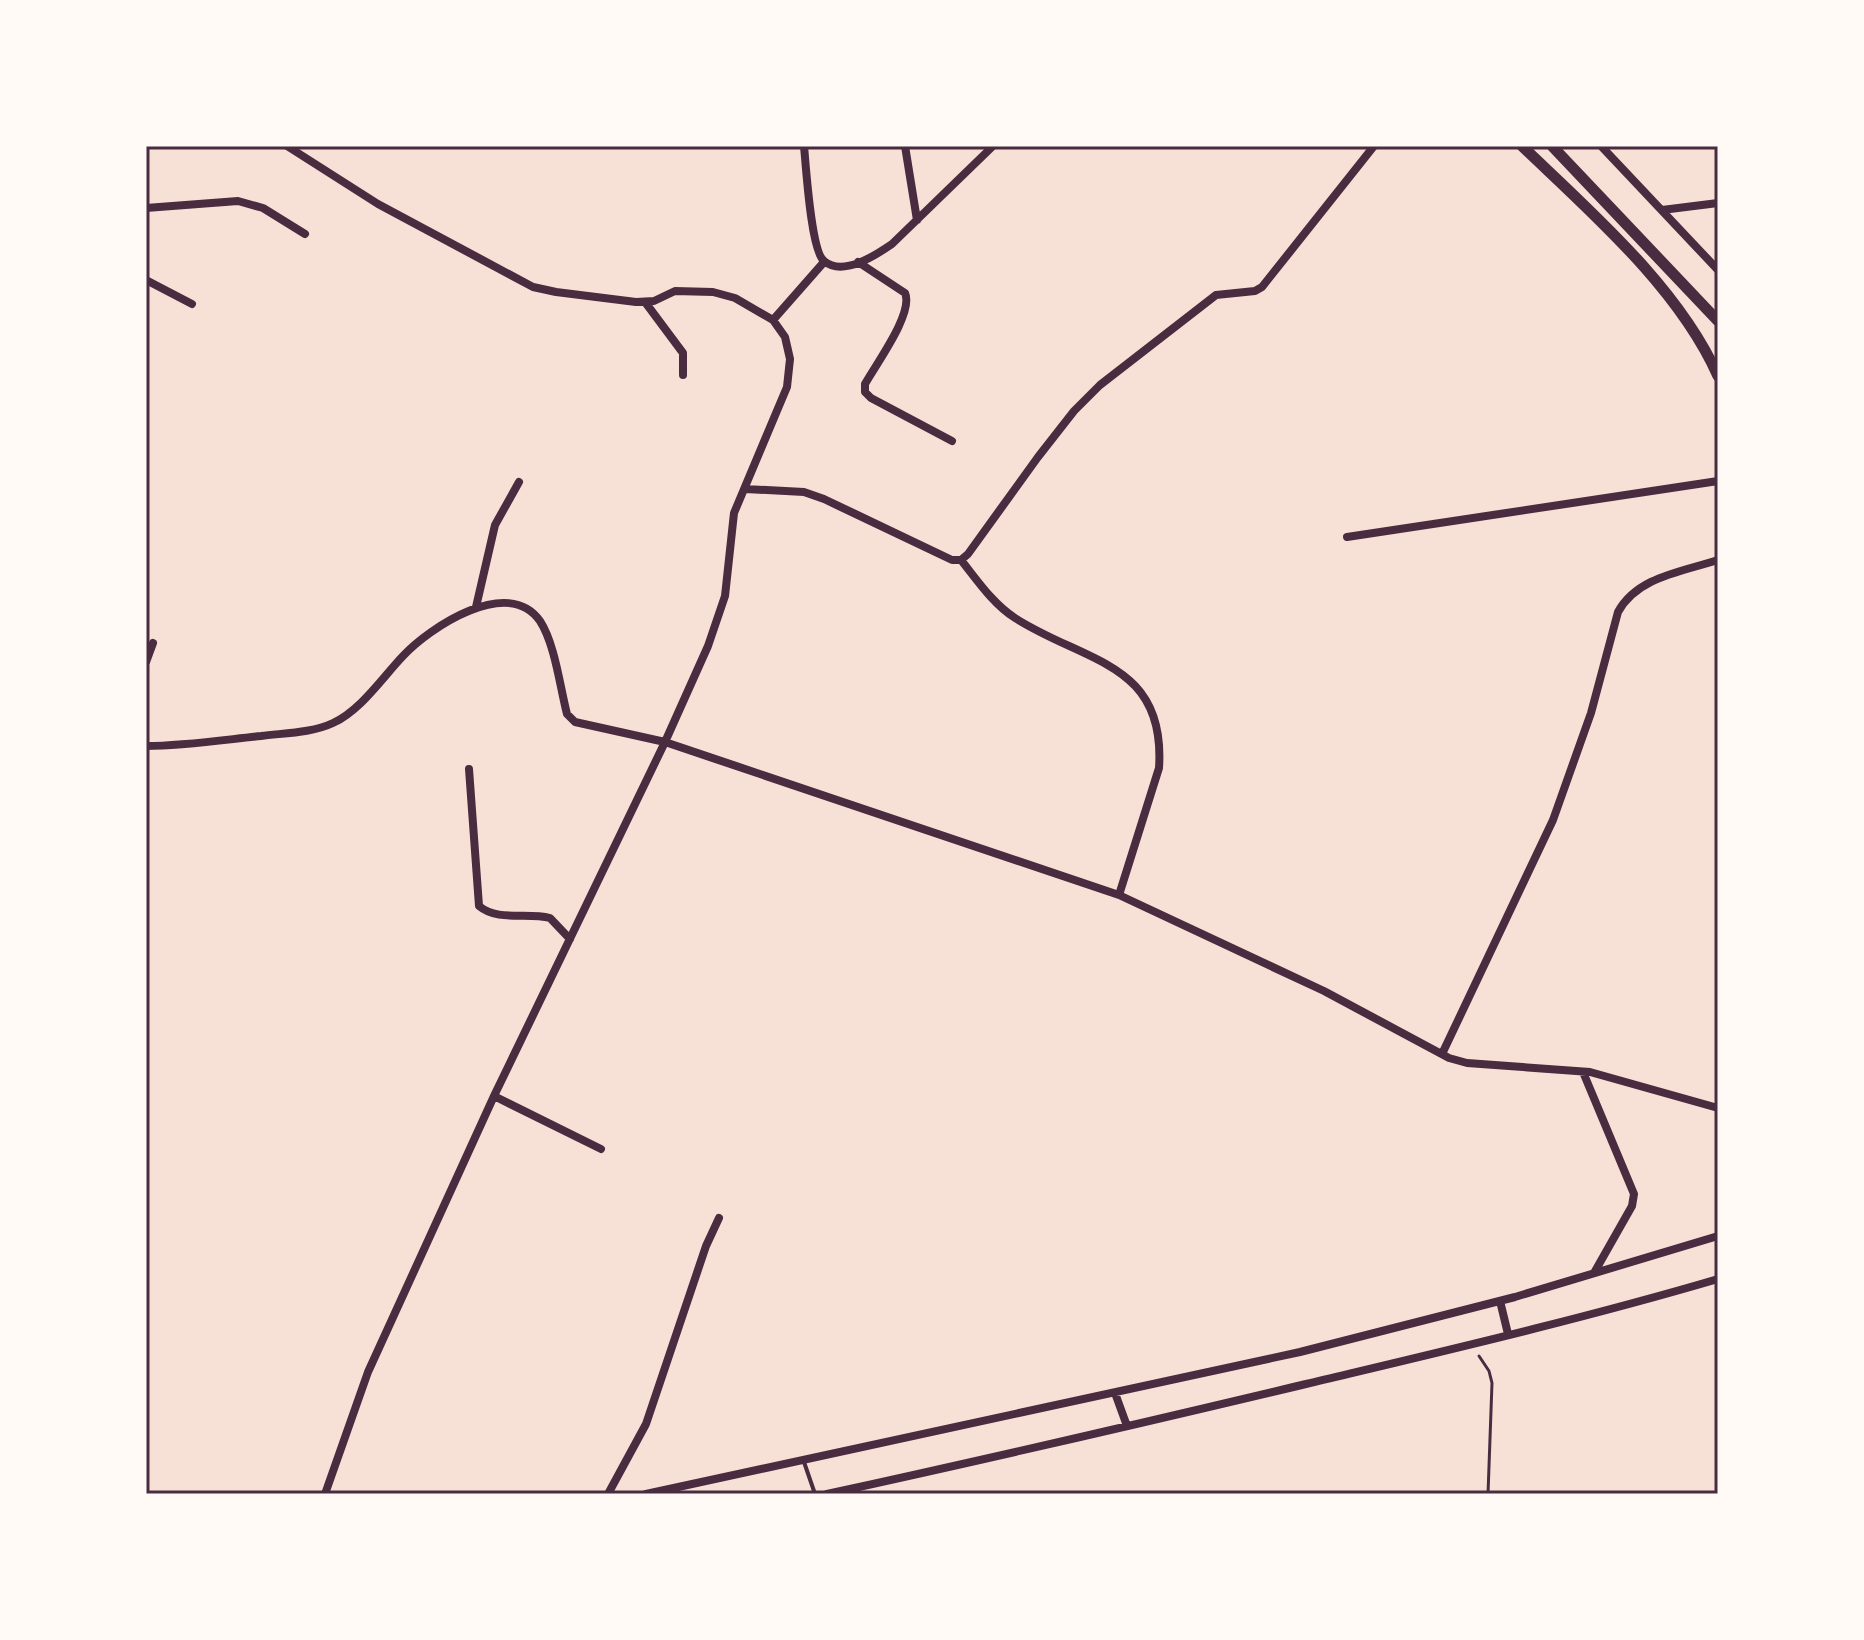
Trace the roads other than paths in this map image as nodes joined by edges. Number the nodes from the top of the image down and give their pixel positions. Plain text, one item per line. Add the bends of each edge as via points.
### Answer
1 (287, 146) edge
2 (804, 146) edge
3 (905, 146) edge
4 (993, 146) edge
5 (1374, 146) edge
6 (1522, 146) edge
7 (1552, 146) edge
8 (1601, 146) edge
9 (1718, 203) edge
10 (146, 208) edge
11 (1662, 210) junction
12 (917, 220) junction
13 (305, 234) dead end
14 (824, 262) junction
15 (858, 262) junction
16 (1716, 265) edge
17 (146, 280) edge
18 (645, 302) junction
19 (192, 304) dead end
20 (773, 320) junction
21 (1718, 321) edge
22 (683, 375) dead end
23 (1718, 376) edge
24 (952, 441) dead end
25 (1718, 481) edge
26 (519, 482) dead end
27 (745, 489) junction
28 (1347, 537) dead end
29 (961, 560) junction
30 (1718, 560) edge
31 (476, 607) junction
32 (153, 643) dead end
33 (146, 662) edge
34 (665, 742) junction
35 (146, 746) edge
36 (469, 769) dead end
37 (1119, 895) junction
38 (570, 939) junction
39 (1442, 1054) junction
40 (1583, 1072) junction
41 (494, 1096) junction
42 (1718, 1108) edge
43 (601, 1149) dead end
44 (719, 1218) dead end
45 (1718, 1236) edge
46 (1594, 1273) junction
47 (1718, 1279) edge
48 (1500, 1301) junction
49 (1508, 1334) junction
50 (1115, 1393) junction
51 (1127, 1426) junction
52 (803, 1460) junction
53 (325, 1494) edge
54 (608, 1494) edge
55 (646, 1494) edge
56 (815, 1494) edge
57 (827, 1494) edge

1 - 18 street via 378,204 533,287
2 - 14 street via 814,236
3 - 12 street
4 - 12 street
5 - 29 street via 1262,287 1216,295 1074,411
6 - 23 street via 1609,229 1686,318
7 - 21 street
8 - 11 street
9 - 11 street
10 - 13 street via 238,201 263,208
11 - 16 street
12 - 15 street via 892,244
14 - 15 street
14 - 20 street
15 - 24 street via 908,300 865,392
17 - 19 street
18 - 20 street via 675,291 713,292
18 - 22 street via 683,353
20 - 27 street via 789,348 787,387
25 - 28 street
26 - 31 street via 495,525
27 - 29 street via 804,492
27 - 34 street via 734,513 718,619
29 - 37 street via 1000,607 1093,656 1146,698 1160,738 1159,768
30 - 39 street via 1640,585 1626,597 1553,820
31 - 34 street via 515,605 533,613 549,642 570,718 589,727
31 - 35 street via 418,640 332,724
32 - 33 street
34 - 37 street
34 - 38 street
36 - 38 street via 479,906 497,915 550,918
37 - 39 street via 1324,991
38 - 41 street
39 - 40 street via 1467,1063
40 - 42 street
40 - 46 street via 1634,1194
41 - 43 street
41 - 53 street via 368,1372
44 - 54 street via 646,1424
45 - 46 street
46 - 48 street
47 - 49 street
48 - 49 street
48 - 50 street
49 - 51 street
50 - 51 street
50 - 52 street
51 - 57 street
52 - 55 street
52 - 56 lane

